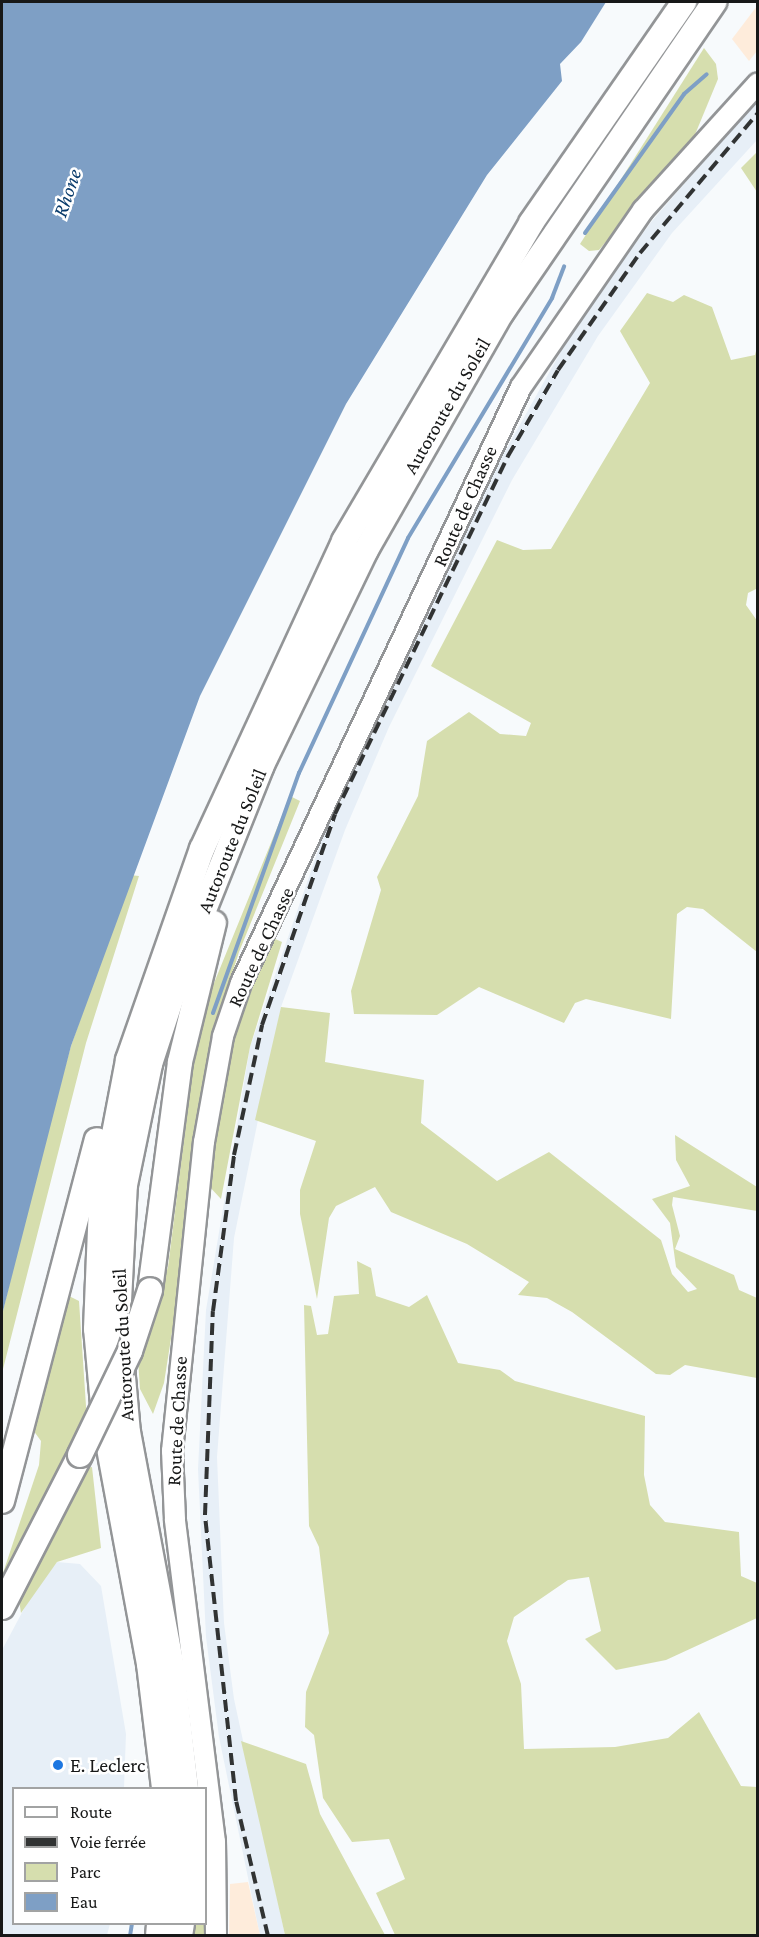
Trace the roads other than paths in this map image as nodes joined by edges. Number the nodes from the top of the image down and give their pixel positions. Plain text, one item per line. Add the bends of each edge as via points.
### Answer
1 (684, 2) edge
2 (714, 2) edge
3 (758, 83) edge
4 (221, 864) junction
5 (113, 1123) junction
6 (2, 1501) edge
7 (2, 1607) edge
8 (164, 1787) edge
9 (186, 1787) edge
10 (216, 1935) edge

1 - 5 highway, Autoroute du Soleil via 524,233 344,541 202,849 147,998
2 - 4 highway, Autoroute du Soleil via 595,169 411,467 301,680
3 - 10 main road, Route de Chasse via 643,210 521,387 241,983 223,1035 204,1142 172,1451 175,1519 215,1842
4 - 7 highway, bridge via 220,904 180,1062 150,1290 130,1352
4 - 9 highway, Autoroute du Soleil via 150,1064 130,1153 118,1263 124,1402 171,1667
5 - 6 highway via 96,1142
5 - 8 highway, Autoroute du Soleil via 97,1253 98,1360

